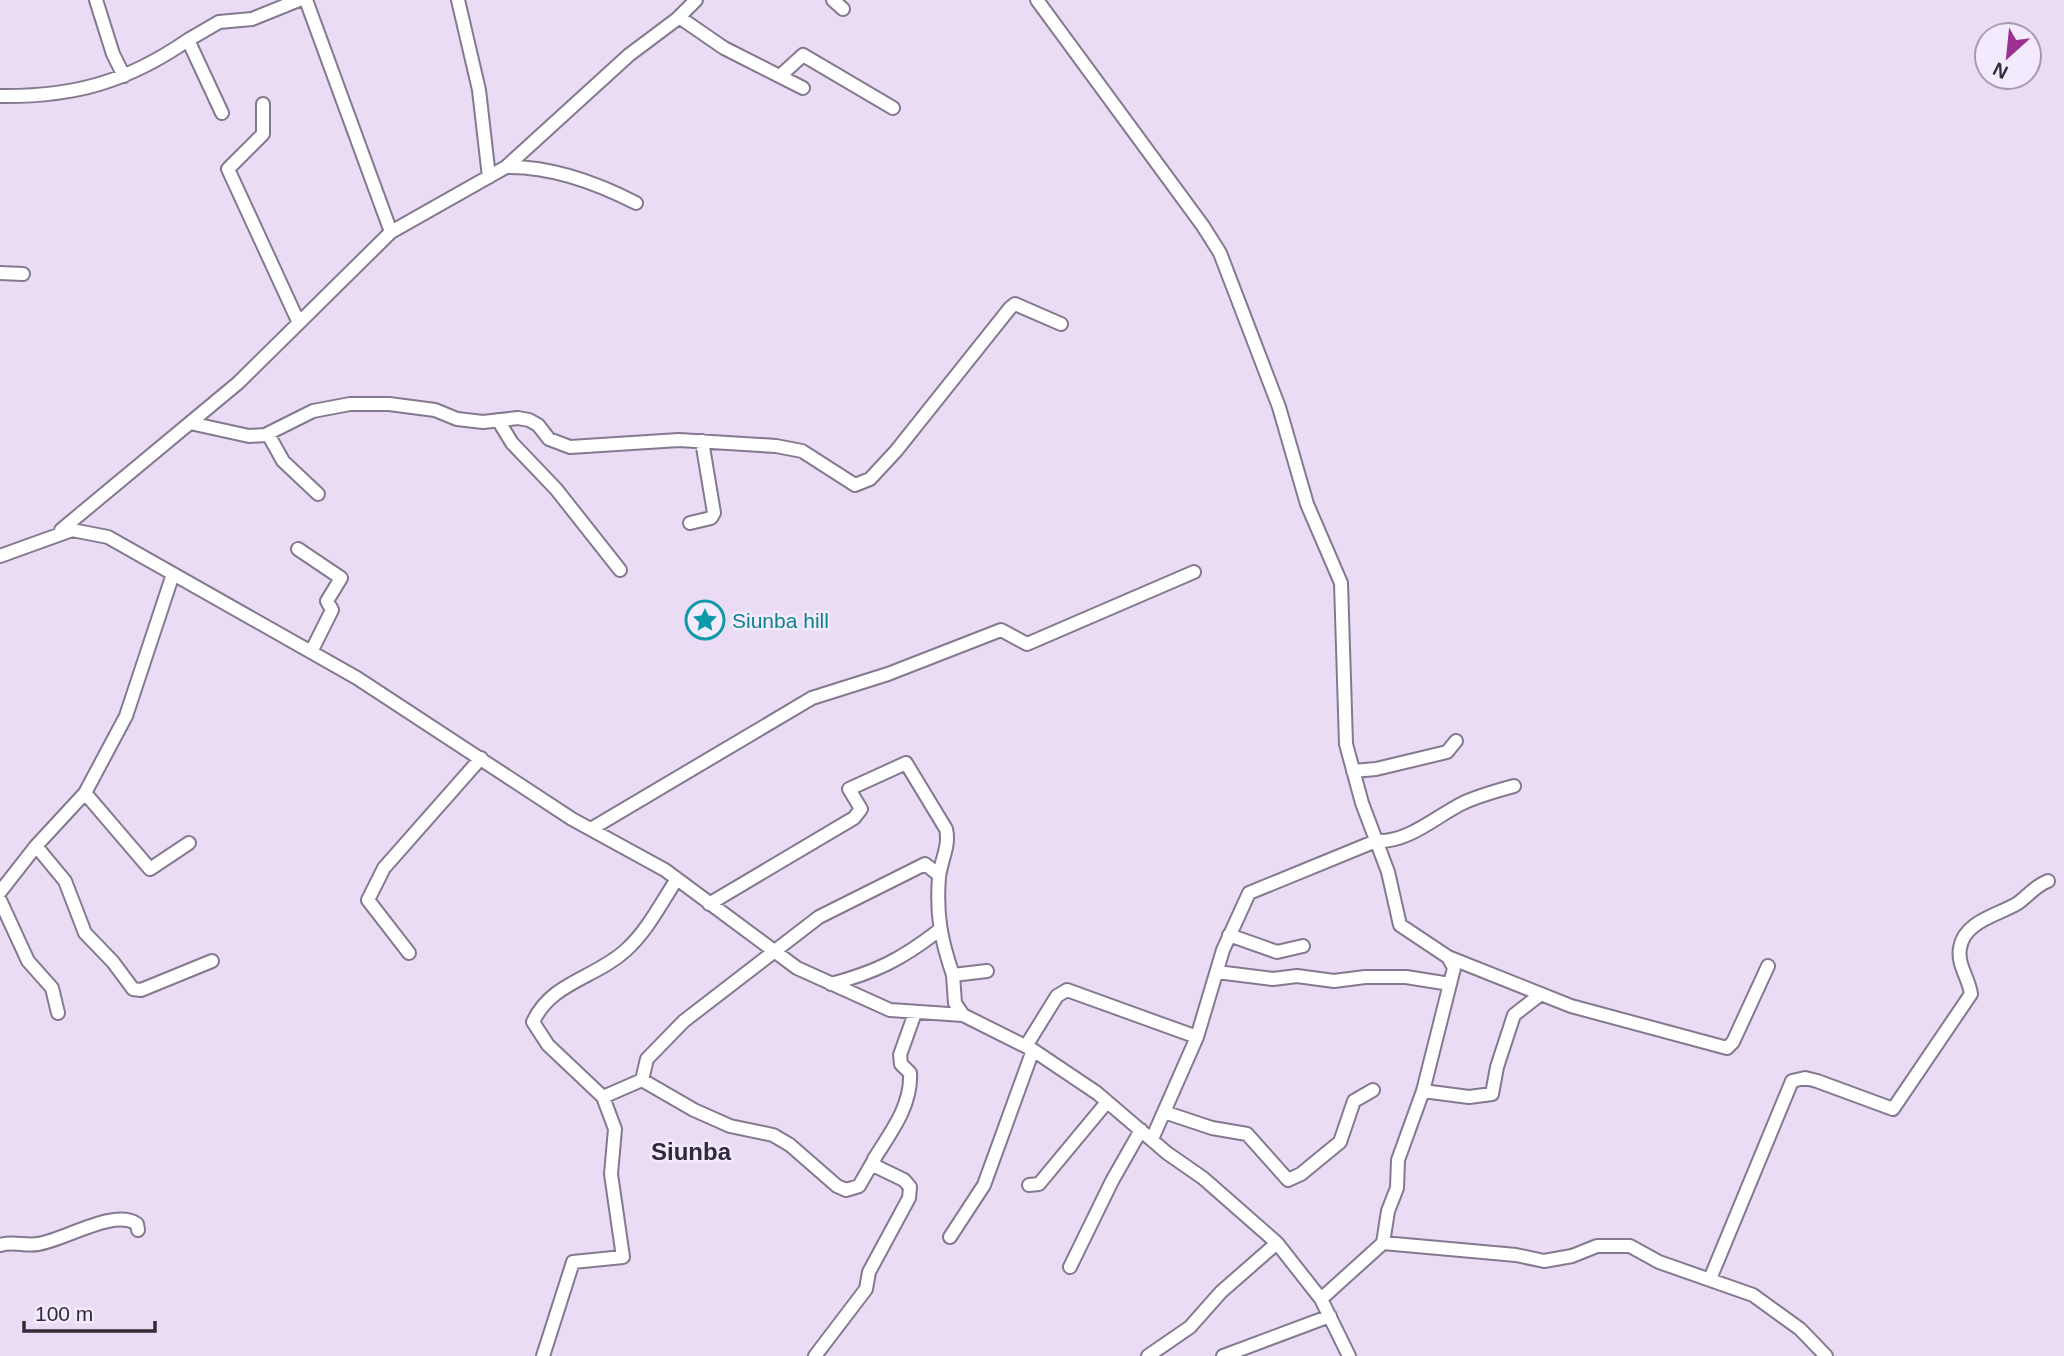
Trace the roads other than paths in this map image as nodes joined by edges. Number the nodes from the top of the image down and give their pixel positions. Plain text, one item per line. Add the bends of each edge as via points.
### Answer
1 (96, 0) edge
2 (299, 0) edge
3 (306, 0) edge
4 (458, 0) edge
5 (696, 0) edge
6 (1037, 0) edge
7 (679, 17) junction
8 (188, 40) junction
9 (124, 76) junction
10 (780, 76) junction
11 (803, 88) dead end
12 (0, 96) edge
13 (263, 104) dead end
14 (893, 108) dead end
15 (222, 113) dead end
16 (506, 167) junction
17 (489, 177) junction
18 (636, 203) dead end
19 (391, 232) junction
20 (0, 273) edge
21 (23, 274) dead end
22 (298, 321) junction
23 (1061, 324) dead end
24 (498, 420) junction
25 (190, 423) junction
26 (268, 434) junction
27 (702, 441) junction
28 (318, 494) dead end
29 (691, 523) dead end
30 (58, 532) junction
31 (298, 549) dead end
32 (2, 551) edge
33 (620, 570) dead end
34 (1194, 572) dead end
35 (173, 574) junction
36 (312, 652) junction
37 (1456, 741) dead end
38 (481, 758) junction
39 (1353, 771) junction
40 (1514, 786) dead end
41 (85, 793) junction
42 (591, 829) junction
43 (1376, 841) junction
44 (189, 843) dead end
45 (36, 846) junction
46 (939, 875) junction
47 (677, 879) junction
48 (2048, 881) dead end
49 (0, 892) edge
50 (0, 900) edge
51 (709, 904) junction
52 (938, 931) junction
53 (1229, 936) junction
54 (1303, 946) dead end
55 (409, 953) dead end
56 (775, 953) junction
57 (1448, 957) junction
58 (212, 961) dead end
59 (1768, 965) dead end
60 (987, 971) dead end
61 (1217, 972) junction
62 (953, 975) junction
63 (831, 984) junction
64 (1450, 984) junction
65 (1541, 994) junction
66 (58, 1013) dead end
67 (915, 1013) junction
68 (963, 1015) junction
69 (1197, 1037) junction
70 (1030, 1048) junction
71 (642, 1080) junction
72 (1373, 1090) dead end
73 (1423, 1091) junction
74 (603, 1097) junction
75 (1107, 1102) junction
76 (1164, 1112) junction
77 (1141, 1130) junction
78 (1152, 1139) junction
79 (874, 1160) junction
80 (1029, 1185) dead end
81 (138, 1230) dead end
82 (950, 1237) dead end
83 (1277, 1243) junction
84 (1383, 1243) junction
85 (0, 1245) edge
86 (1070, 1268) dead end
87 (1710, 1279) junction
88 (1321, 1299) junction
89 (1330, 1316) junction
90 (543, 1356) edge
91 (815, 1356) edge
92 (1148, 1356) edge
93 (1223, 1356) edge
94 (1349, 1356) edge
95 (1826, 1356) edge

1 - 9 street
2 - 8 street via 262,16 219,22
3 - 19 street
4 - 17 street via 479,90
5 - 7 street
6 - 39 street via 1220,253 1279,407 1307,504 1341,583 1344,720
7 - 10 street via 724,48
7 - 16 street via 629,55
8 - 9 street
8 - 15 street
9 - 12 street via 85,89
10 - 11 street
10 - 14 street via 803,55
13 - 22 street via 263,134 228,169
16 - 17 street
16 - 18 street via 525,167 602,185
17 - 19 street
19 - 22 street
20 - 21 street
22 - 25 street via 238,383
23 - 27 street via 1015,304 896,451 870,480 855,485 802,451
24 - 26 street via 457,419 435,410 389,404 350,404 313,411
24 - 27 street via 530,420 550,439 570,447
24 - 33 street via 512,443 556,489
25 - 26 street via 249,436
25 - 30 street
26 - 28 street via 283,461
27 - 29 street via 714,513
30 - 32 street
30 - 35 street via 98,533
31 - 36 street via 341,578 327,601 330,617
34 - 42 street via 1027,644 1001,630 812,698
35 - 36 street
35 - 41 street via 126,716
36 - 38 street
37 - 39 street via 1447,752
38 - 42 street
38 - 55 street via 384,868 368,900
39 - 43 street
40 - 43 street via 1463,803 1388,841
41 - 44 street via 150,869
41 - 45 street
42 - 47 street
43 - 53 street via 1252,891
43 - 57 street via 1397,920
45 - 49 street
45 - 58 street via 65,881 85,933 133,989 141,990
46 - 51 street via 946,829 906,763 849,789 861,808 854,818
46 - 52 street
46 - 56 street via 925,864 898,876 819,917
47 - 51 street
47 - 74 street via 637,940 605,965 549,996 533,1022 548,1045
48 - 87 street via 1964,936 1959,961 1970,994 1893,1110 1817,1081 1792,1081
50 - 66 street via 28,961 52,988
51 - 56 street
52 - 62 street
52 - 63 street via 903,958 872,973
53 - 54 street via 1277,952
53 - 61 street
56 - 63 street
56 - 71 street via 684,1021 647,1059
57 - 64 street via 1454,968
57 - 65 street
59 - 65 street via 1734,1042 1727,1048
60 - 62 street
61 - 64 street via 1334,981 1406,977
61 - 69 street
62 - 68 street via 955,1003
63 - 67 street via 890,1010
64 - 73 street
65 - 73 street via 1514,1015 1492,1094 1469,1097
67 - 68 street
67 - 79 street via 900,1055 910,1073 911,1087 899,1119
68 - 70 street
69 - 70 street via 1067,990 1057,996
69 - 76 street
70 - 75 street
70 - 82 street via 984,1185
71 - 74 street
71 - 79 street via 730,1126 773,1135 790,1144 846,1190 859,1186
72 - 76 street via 1354,1101 1340,1142 1288,1180 1247,1134
73 - 84 street via 1398,1160 1397,1188
74 - 90 street via 615,1129 611,1174 623,1256 573,1262
75 - 77 street
75 - 80 street via 1039,1184
76 - 78 street
77 - 78 street
77 - 86 street
78 - 83 street
79 - 91 street via 875,1166 904,1180 909,1198 869,1272 866,1289
81 - 85 street via 131,1220 114,1219 40,1244
83 - 88 street
83 - 92 street via 1221,1292 1190,1327
84 - 87 street via 1544,1261 1597,1246 1622,1245
84 - 88 street
87 - 95 street via 1753,1295 1800,1329
88 - 89 street
89 - 93 street
89 - 94 street

